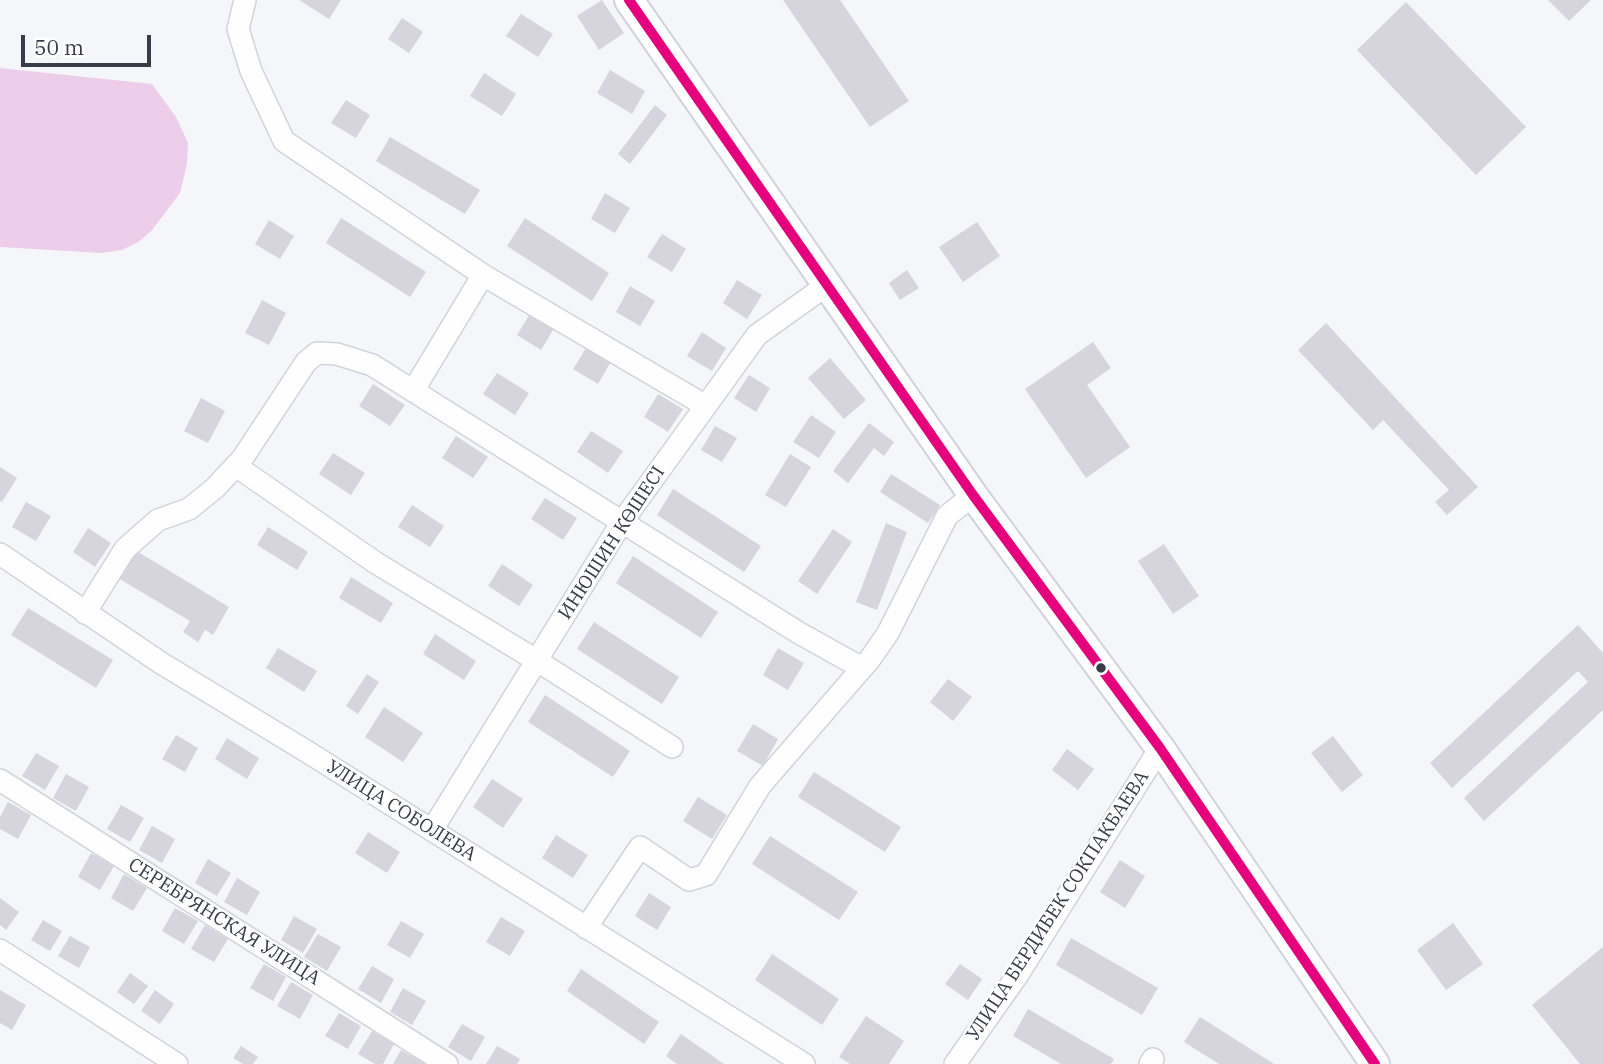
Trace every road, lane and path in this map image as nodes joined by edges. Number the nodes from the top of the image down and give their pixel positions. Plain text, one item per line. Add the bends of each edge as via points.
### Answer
1 (245, 0) edge
2 (629, 0) edge
3 (483, 275) junction
4 (827, 285) junction
5 (413, 391) junction
6 (706, 406) junction
7 (236, 466) junction
8 (973, 495) junction
9 (622, 522) junction
10 (0, 554) edge
11 (85, 613) junction
12 (536, 660) junction
13 (862, 668) junction
14 (672, 747) dead end
15 (1160, 748) junction
16 (0, 780) edge
17 (432, 830) junction
18 (586, 928) junction
19 (0, 950) edge
20 (177, 1064) edge
21 (447, 1064) edge
22 (804, 1064) edge
23 (955, 1064) edge
24 (1375, 1064) edge

1 - 3 street via 238,29 251,71 284,141
2 - 4 main road
3 - 5 street
3 - 6 street
4 - 6 street, ИНЮШИН КӨШЕСІ via 757,335
4 - 8 main road
5 - 7 street via 372,365 349,356 317,353 306,362
5 - 9 street
6 - 9 street, ИНЮШИН КӨШЕСІ
7 - 11 street via 189,509 158,520 125,548
7 - 12 street via 376,563
8 - 13 street via 947,516 888,633
8 - 15 main road
9 - 12 street, ИНЮШИН КӨШЕСІ
9 - 13 street
10 - 11 street, УЛИЦА СОБОЛЕВА
11 - 17 street, УЛИЦА СОБОЛЕВА
12 - 14 street
12 - 17 street, ИНЮШИН КӨШЕСІ
13 - 18 street via 760,786 706,875 689,880 640,848
15 - 23 street, УЛИЦА БЕРДИБЕК СОКПАКБАЕВА via 1019,973
15 - 24 main road
16 - 21 street, СЕРЕБРЯНСКАЯ УЛИЦА
17 - 18 street, УЛИЦА СОБОЛЕВА
18 - 22 street, УЛИЦА СОБОЛЕВА
19 - 20 street

